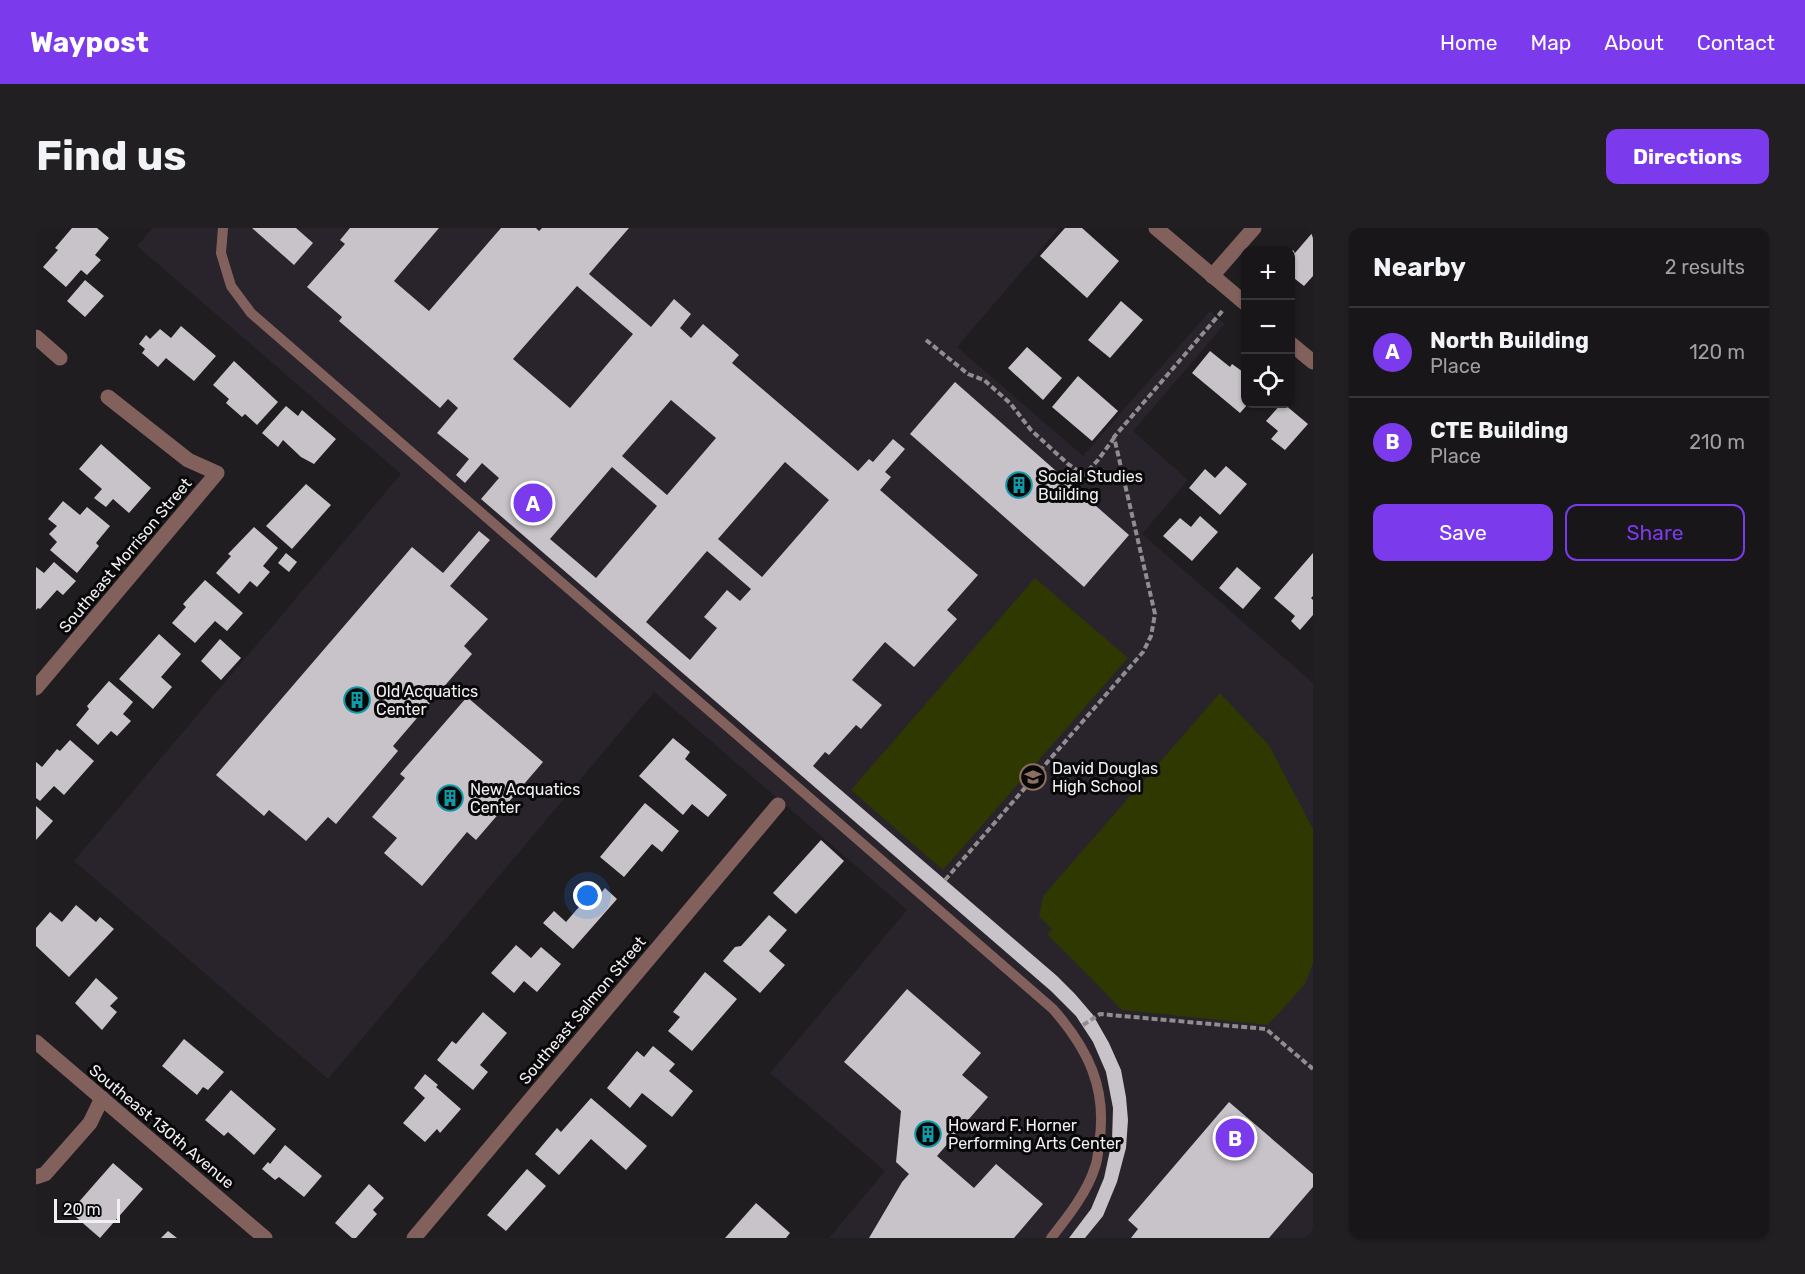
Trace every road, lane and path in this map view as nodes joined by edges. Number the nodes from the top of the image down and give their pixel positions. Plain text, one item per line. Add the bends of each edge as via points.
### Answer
1 (223, 228) edge
2 (1156, 228) edge
3 (1254, 228) edge
4 (1212, 276) junction
5 (1241, 300) edge
6 (36, 337) edge
7 (926, 340) dead end
8 (1295, 347) edge
9 (60, 358) dead end
10 (1313, 362) edge
11 (108, 397) dead end
12 (1114, 437) junction
13 (36, 688) edge
14 (778, 805) dead end
15 (945, 880) dead end
16 (1073, 1032) junction
17 (36, 1042) edge
18 (1313, 1069) edge
19 (102, 1098) junction
20 (36, 1178) edge
21 (265, 1238) edge
22 (414, 1238) edge
23 (1052, 1238) edge

1 - 16 lane via 221,253 231,286 251,313 1053,1009
2 - 4 street
3 - 4 street
4 - 5 street
5 - 12 path
6 - 9 street
7 - 12 path via 968,374 984,380 1031,429 1084,475
8 - 10 street
11 - 13 street, Southeast Morrison Street via 188,460 218,473
12 - 15 path via 1155,614 1151,636 1143,652
14 - 22 street, Southeast Salmon Street
16 - 18 path via 1100,1014 1266,1029
16 - 23 lane via 1100,1091 1102,1127 1095,1167
17 - 19 street, Southeast 130th Avenue
19 - 20 street via 90,1123 45,1174
19 - 21 street, Southeast 130th Avenue

